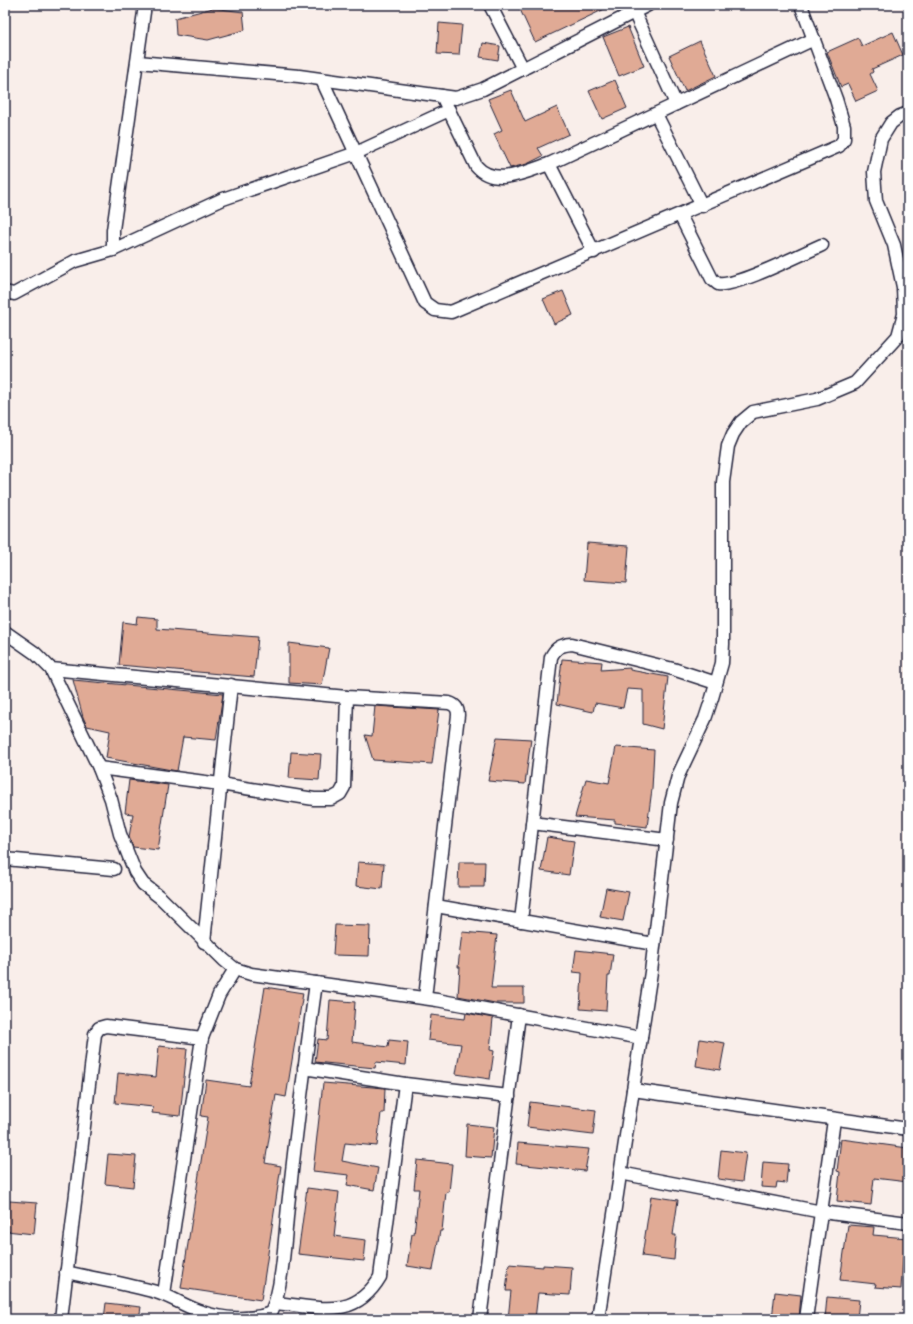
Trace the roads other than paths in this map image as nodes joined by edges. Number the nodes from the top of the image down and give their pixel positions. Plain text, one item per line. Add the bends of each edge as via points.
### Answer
1 (145, 5) edge
2 (490, 5) edge
3 (648, 5) edge
4 (801, 5) edge
5 (632, 9) edge
6 (814, 39) junction
7 (138, 62) junction
8 (523, 69) junction
9 (322, 80) junction
10 (442, 96) junction
11 (676, 104) junction
12 (449, 110) junction
13 (908, 113) edge
14 (656, 114) junction
15 (356, 153) junction
16 (549, 164) junction
17 (702, 206) junction
18 (680, 215) junction
19 (822, 245) dead end
20 (112, 250) junction
21 (594, 252) junction
22 (5, 292) edge
23 (903, 335) edge
24 (5, 632) edge
25 (51, 669) junction
26 (716, 683) junction
27 (231, 685) junction
28 (347, 697) junction
29 (99, 768) junction
30 (220, 784) junction
31 (532, 822) junction
32 (667, 840) junction
33 (5, 859) edge
34 (114, 869) dead end
35 (436, 906) junction
36 (521, 921) junction
37 (204, 942) junction
38 (654, 944) junction
39 (235, 970) junction
40 (316, 983) junction
41 (425, 998) junction
42 (519, 1015) junction
43 (202, 1038) junction
44 (641, 1038) junction
45 (304, 1068) junction
46 (405, 1084) junction
47 (633, 1090) junction
48 (509, 1096) junction
49 (834, 1120) junction
50 (908, 1129) edge
51 (620, 1173) junction
52 (822, 1212) junction
53 (908, 1223) edge
54 (66, 1272) junction
55 (164, 1294) junction
56 (276, 1304) junction
57 (61, 1319) edge
58 (480, 1319) edge
59 (598, 1319) edge
60 (806, 1319) edge

1 - 7 street
2 - 8 street
3 - 5 street
4 - 6 street
5 - 8 street
5 - 11 street
6 - 11 street
6 - 17 street via 844,126 845,134 840,146
7 - 9 street
7 - 20 street
8 - 10 street via 468,95 456,98
9 - 10 street
9 - 15 street
10 - 12 street
11 - 14 street
12 - 15 street
12 - 16 street via 476,166 485,174 509,177
13 - 23 street via 891,123 881,139 874,172 876,201 894,245 903,287
14 - 16 street
14 - 17 street
15 - 20 street via 223,199
15 - 21 street via 425,303 435,310 461,310
16 - 21 street
17 - 18 street
18 - 19 street via 712,279 718,284 727,285 742,280
18 - 21 street
20 - 22 street via 75,261 14,294
23 - 26 street via 855,383 817,399 753,412 741,422 733,434 728,446 723,482 723,644 722,663
24 - 25 street via 35,653
25 - 27 street
25 - 29 street
26 - 31 street via 572,644 557,647 551,657
26 - 32 street via 705,719 678,776 671,803
27 - 28 street
27 - 30 street
28 - 30 street via 344,786 340,794 331,799 314,799
28 - 35 street via 449,703 458,710
29 - 30 street
29 - 37 street via 135,872 143,884 161,898
30 - 37 street
31 - 32 street
31 - 36 street
32 - 38 street
33 - 34 street
35 - 36 street
35 - 41 street
36 - 38 street
37 - 39 street
38 - 44 street
39 - 40 street
39 - 43 street via 219,995
40 - 41 street
40 - 45 street
41 - 42 street
42 - 44 street
42 - 48 street
43 - 54 street via 106,1026 99,1028 95,1034
43 - 55 street
44 - 47 street
45 - 46 street
45 - 56 street
46 - 48 street
46 - 56 street via 380,1276 372,1290 358,1302 346,1307 331,1309
47 - 49 street
47 - 51 street
48 - 58 street
49 - 50 street
49 - 52 street
51 - 52 street
51 - 59 street
52 - 53 street
52 - 60 street
54 - 55 street
54 - 57 street
55 - 56 street via 202,1312 232,1317 259,1318 271,1314

